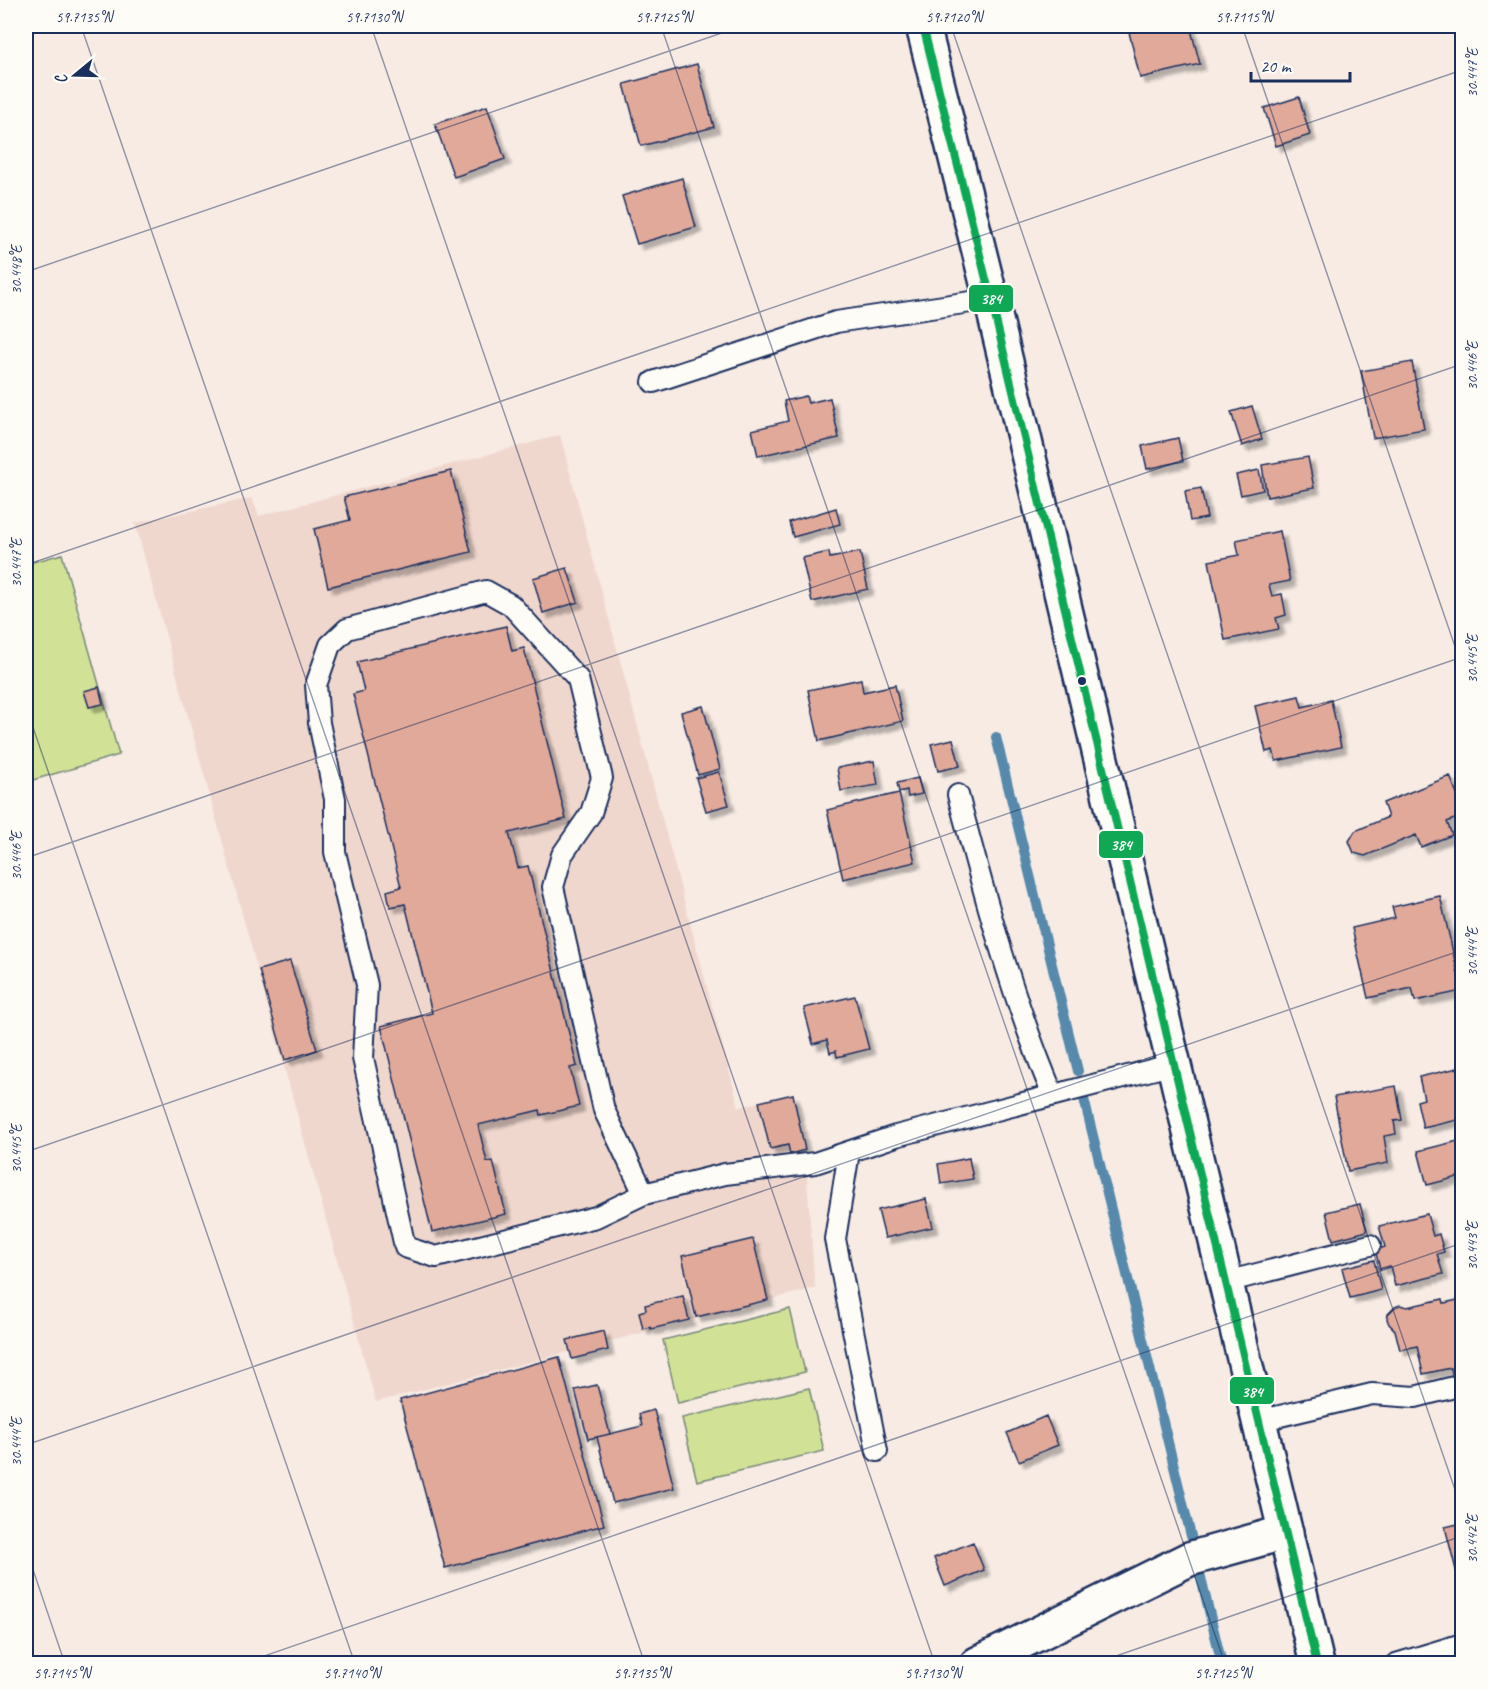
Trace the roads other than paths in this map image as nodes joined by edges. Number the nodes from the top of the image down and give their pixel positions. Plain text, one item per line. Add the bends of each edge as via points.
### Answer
1 (923, 26) edge
2 (991, 299) junction
3 (653, 382) dead end
4 (958, 795) dead end
5 (1174, 1064) junction
6 (1053, 1095) junction
7 (849, 1152) junction
8 (644, 1194) junction
9 (1370, 1245) dead end
10 (1226, 1282) junction
11 (1462, 1385) edge
12 (1259, 1421) junction
13 (877, 1451) dead end
14 (1286, 1532) junction
15 (1462, 1644) edge
16 (977, 1664) edge
17 (1317, 1664) edge
18 (1396, 1664) edge

1 - 2 main road
2 - 3 lane via 836,322
2 - 5 main road
4 - 6 lane via 1031,1045
5 - 6 lane
5 - 10 main road
6 - 7 lane
7 - 8 lane via 815,1163 725,1174
7 - 13 lane via 835,1239
8 - 8 lane via 596,1216 436,1257 405,1246 363,1058 367,985 335,852 335,799 319,723 316,686 330,645 347,629 486,591 512,605 578,679 602,778 591,813 562,855 553,886 604,1110
9 - 10 lane
10 - 12 main road
11 - 12 lane via 1415,1397 1372,1394
12 - 14 main road
14 - 16 main road via 1189,1559
14 - 17 main road
15 - 18 lane

